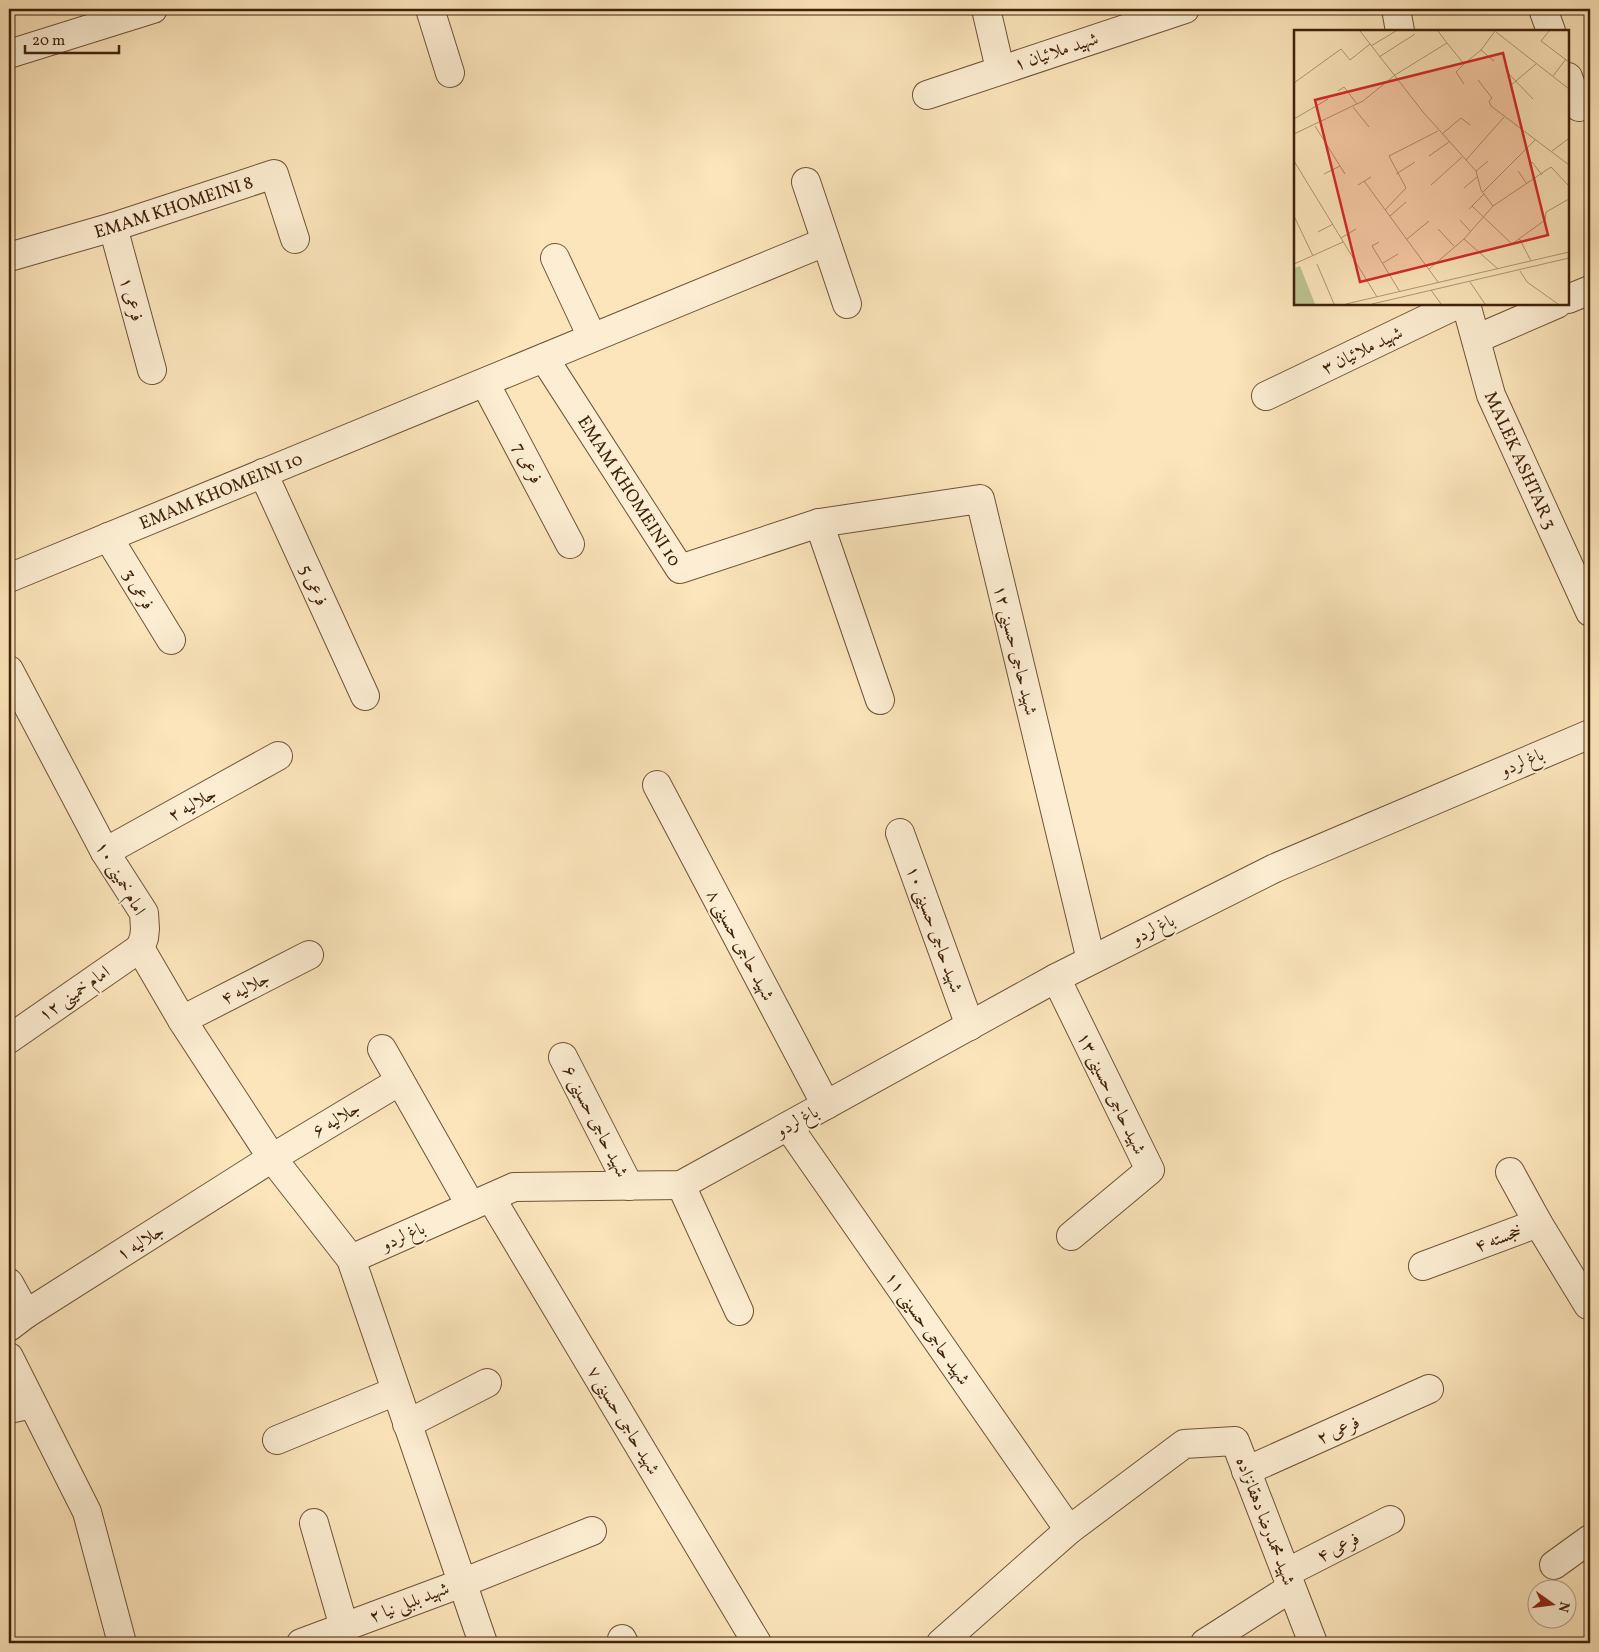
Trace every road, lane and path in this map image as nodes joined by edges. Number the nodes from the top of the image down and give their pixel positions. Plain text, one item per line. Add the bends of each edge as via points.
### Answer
1 (153, 9) edge
2 (430, 9) edge
3 (986, 9) edge
4 (1186, 9) edge
5 (1396, 9) edge
6 (1543, 9) edge
7 (1400, 30) edge
8 (1551, 30) edge
9 (9, 54) edge
10 (1000, 70) junction
11 (450, 73) dead end
12 (1569, 80) edge
13 (927, 95) dead end
14 (1579, 107) dead end
15 (806, 182) dead end
16 (113, 227) junction
17 (295, 239) dead end
18 (825, 242) junction
19 (9, 257) edge
20 (555, 258) dead end
21 (1590, 290) edge
22 (1569, 299) edge
23 (847, 304) dead end
24 (1456, 305) edge
25 (1466, 305) edge
26 (1555, 305) edge
27 (592, 337) junction
28 (1476, 339) junction
29 (544, 358) junction
30 (152, 370) dead end
31 (485, 382) junction
32 (1266, 396) dead end
33 (263, 473) junction
34 (819, 523) junction
35 (108, 537) junction
36 (570, 544) dead end
37 (9, 578) edge
38 (1590, 612) edge
39 (171, 640) dead end
40 (9, 670) edge
41 (365, 696) dead end
42 (880, 700) dead end
43 (1590, 734) edge
44 (278, 756) dead end
45 (657, 785) dead end
46 (900, 833) dead end
47 (106, 852) junction
48 (140, 948) junction
49 (309, 955) dead end
50 (1091, 960) junction
51 (1056, 978) junction
52 (182, 1020) junction
53 (970, 1026) junction
54 (9, 1039) edge
55 (382, 1049) dead end
56 (563, 1057) dead end
57 (400, 1080) junction
58 (826, 1105) junction
59 (788, 1126) junction
60 (272, 1158) junction
61 (1510, 1172) dead end
62 (681, 1184) junction
63 (629, 1186) junction
64 (481, 1202) junction
65 (1538, 1222) junction
66 (1071, 1236) dead end
67 (351, 1259) junction
68 (1422, 1266) dead end
69 (9, 1282) edge
70 (1590, 1306) edge
71 (739, 1311) dead end
72 (17, 1320) edge
73 (9, 1357) edge
74 (487, 1383) dead end
75 (1429, 1389) dead end
76 (396, 1391) junction
77 (20, 1406) edge
78 (407, 1424) junction
79 (277, 1440) dead end
80 (1246, 1471) junction
81 (1390, 1520) dead end
82 (314, 1524) dead end
83 (1069, 1530) junction
84 (592, 1531) dead end
85 (1590, 1539) edge
86 (1554, 1565) dead end
87 (1289, 1581) junction
88 (462, 1583) junction
89 (344, 1627) junction
90 (1312, 1642) edge
91 (122, 1643) edge
92 (301, 1643) edge
93 (483, 1643) edge
94 (758, 1643) edge
95 (942, 1643) edge
96 (1205, 1643) edge

1 - 9 street
2 - 11 street
3 - 10 street
4 - 10 street, شهید ملائیان ۱
5 - 7 street
6 - 8 street
10 - 13 street, شهید ملائیان ۱
12 - 14 street
15 - 18 street
16 - 17 street, EMAM KHOMEINI 8 via 274,174
16 - 19 street, EMAM KHOMEINI 8
16 - 30 street, فرعی ۱
18 - 23 street
18 - 27 street, EMAM KHOMEINI 10
20 - 27 street
21 - 22 street
24 - 32 street, شهید ملائیان ۳
25 - 28 street, MALEK ASHTAR 3
26 - 28 street
27 - 29 street, EMAM KHOMEINI 10
28 - 38 street, MALEK ASHTAR 3 via 1491,395
29 - 31 street, EMAM KHOMEINI 10
29 - 34 street, EMAM KHOMEINI 10 via 680,569
31 - 33 street, EMAM KHOMEINI 10
31 - 36 street, فرعی 7
33 - 35 street, EMAM KHOMEINI 10
33 - 41 street, فرعی 5
34 - 42 street
34 - 50 street, شهید حاجی حسینی ۱۲ via 980,498
35 - 37 street, EMAM KHOMEINI 10
35 - 39 street, فرعی 3
40 - 47 street, امام خمینی ۱۰
43 - 50 street, باغ لردو via 1275,868
44 - 47 street, جلالیه ۲
45 - 58 street, شهید حاجی حسینی ۸
46 - 53 street, شهید حاجی حسینی ۱۰
47 - 48 street, امام خمینی ۱۰ via 144,913 144,938
48 - 52 street
48 - 54 street, امام خمینی ۱۲
49 - 52 street, جلالیه ۴
50 - 51 street, باغ لردو
51 - 53 street, باغ لردو
51 - 66 street, شهید حاجی حسینی ۱۳ via 1150,1170
52 - 60 street
53 - 58 street, باغ لردو
55 - 57 street, شهید حاجی حسینی ۷
56 - 63 street, شهید حاجی حسینی ۶
57 - 60 street, جلالیه ۶
57 - 64 street, شهید حاجی حسینی ۷
58 - 59 street, باغ لردو
59 - 62 street, باغ لردو
59 - 83 street, شهید حاجی حسینی ۱۱
60 - 67 street
60 - 72 street, جلالیه ۱
61 - 65 street
62 - 63 street, باغ لردو
62 - 71 street
63 - 64 street, باغ لردو via 514,1187
64 - 67 street, باغ لردو
64 - 94 street, شهید حاجی حسینی ۷
65 - 68 street, خجسته ۴
65 - 70 street, خجسته ۴
67 - 76 street
69 - 72 street
73 - 77 street
74 - 78 street
75 - 80 street, فرعی ۲
76 - 78 street
76 - 79 street
77 - 91 street via 87,1512
78 - 88 street
80 - 83 street, شهید محمدرضا دهقانزاده via 1235,1441 1184,1444
80 - 87 street, شهید محمدرضا دهقانزاده
81 - 87 street, فرعی ۴
82 - 89 street
83 - 95 street
84 - 88 street, شهید بلبلی نیا ۲
85 - 86 street
87 - 90 street, شهید محمدرضا دهقانزاده
87 - 96 street
88 - 89 street, شهید بلبلی نیا ۲
88 - 93 street
89 - 92 street, شهید بلبلی نیا ۲

